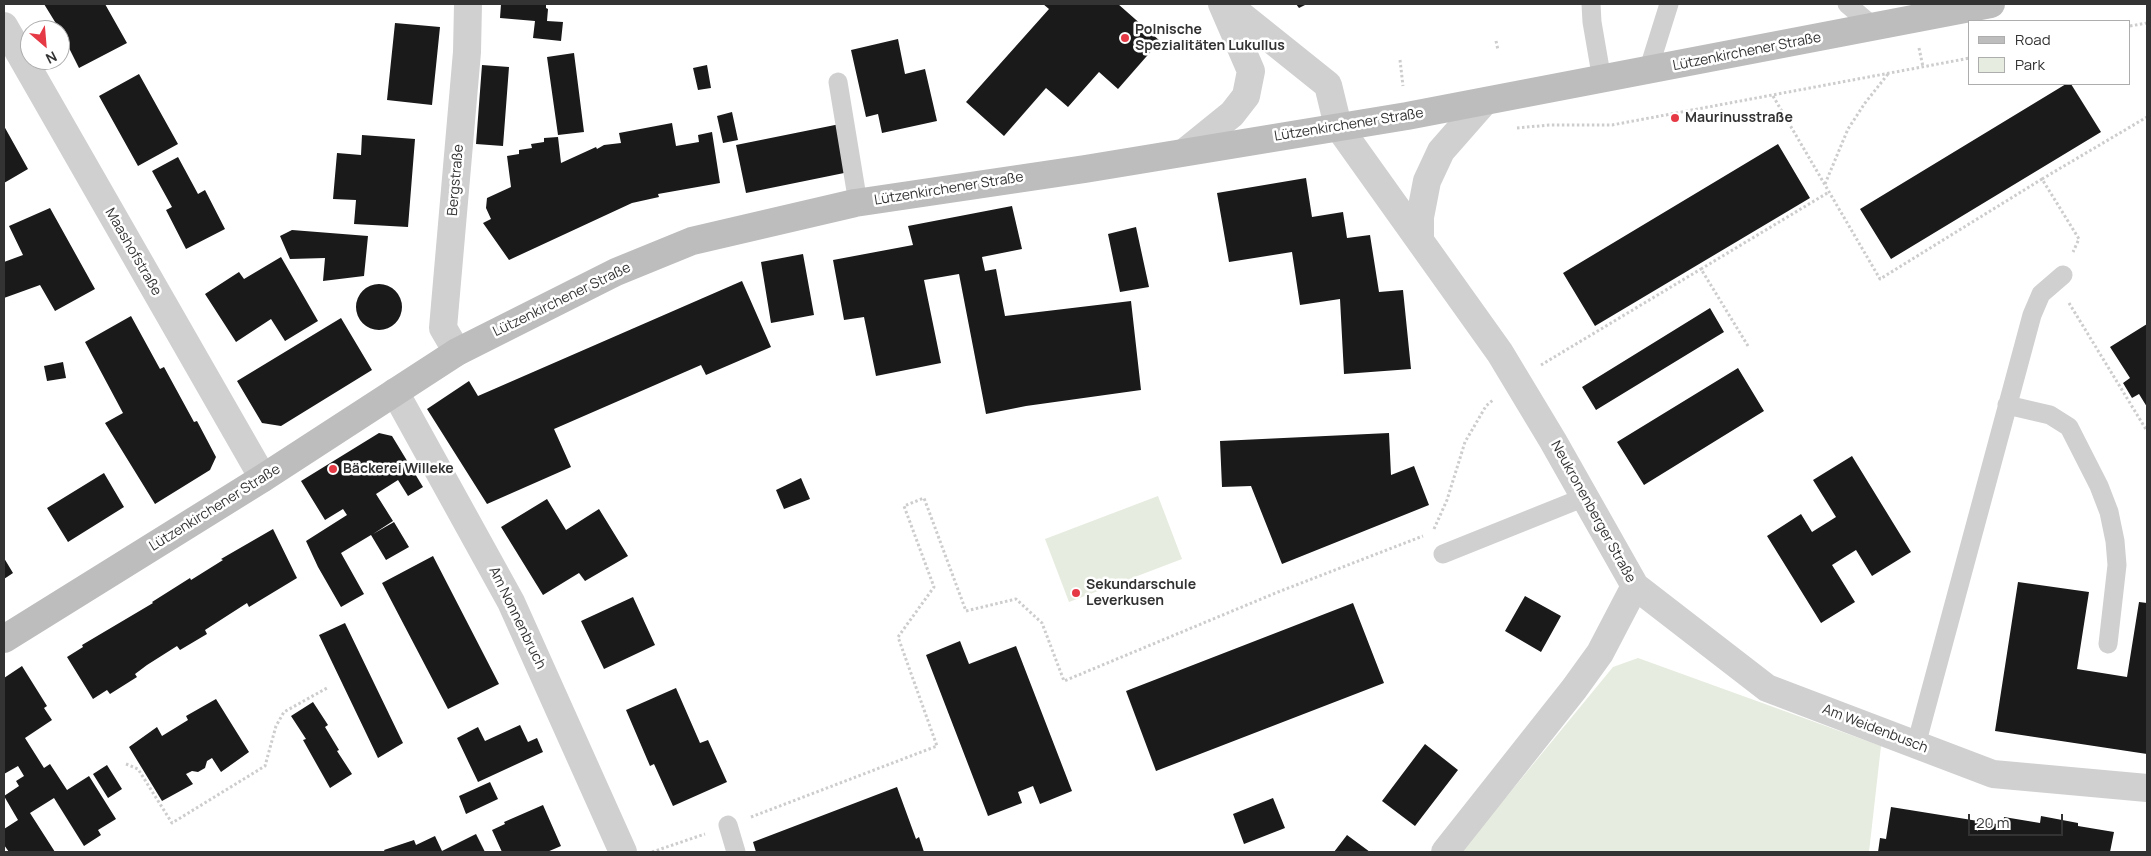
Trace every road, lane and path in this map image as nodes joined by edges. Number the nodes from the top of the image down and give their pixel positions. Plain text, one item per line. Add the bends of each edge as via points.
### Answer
1 (468, 4) edge
2 (1222, 4) edge
3 (1227, 4) edge
4 (1591, 4) edge
5 (1669, 4) edge
6 (1847, 4) edge
7 (1991, 4) edge
8 (2147, 23) edge
9 (4, 26) edge
10 (2131, 26) edge
11 (1875, 28) junction
12 (1496, 41) dead end
13 (1498, 50) dead end
14 (1968, 58) edge
15 (1648, 71) junction
16 (1888, 74) junction
17 (1602, 80) junction
18 (838, 82) dead end
19 (1772, 96) junction
20 (1484, 102) junction
21 (2147, 117) edge
22 (1621, 124) junction
23 (1338, 126) junction
24 (1514, 128) dead end
25 (1623, 129) dead end
26 (1185, 152) junction
27 (2042, 179) junction
28 (1825, 185) junction
29 (1829, 192) junction
30 (858, 203) junction
31 (1420, 240) junction
32 (1701, 270) junction
33 (2059, 278) junction
34 (1748, 346) dead end
35 (457, 352) junction
36 (1516, 380) junction
37 (395, 392) junction
38 (2007, 405) junction
39 (2147, 431) edge
40 (263, 478) junction
41 (1585, 497) junction
42 (1433, 532) dead end
43 (1424, 536) dead end
44 (1443, 554) dead end
45 (1636, 586) junction
46 (4, 639) edge
47 (2108, 644) dead end
48 (327, 688) dead end
49 (1916, 745) junction
50 (126, 764) dead end
51 (2147, 788) edge
52 (728, 826) junction
53 (624, 852) edge
54 (651, 852) edge
55 (736, 852) edge
56 (1445, 852) edge

1 - 35 street, Bergstraße via 467,52 443,328
2 - 26 street via 1250,71 1246,96 1232,114
3 - 23 street via 1328,85
4 - 17 lane
5 - 15 lane
6 - 11 lane
7 - 11 main road, Lützenkirchener Straße
8 - 10 path
9 - 40 street, Maashofstraße
11 - 15 main road, Lützenkirchener Straße
12 - 13 path
14 - 16 path
15 - 17 main road, Lützenkirchener Straße
16 - 19 path
16 - 28 path via 1848,129
17 - 20 main road, Lützenkirchener Straße
18 - 30 lane
19 - 22 path
19 - 28 path
20 - 23 main road, Lützenkirchener Straße
20 - 31 street via 1441,150 1427,180 1420,217
21 - 27 path
22 - 24 path
22 - 25 path
23 - 26 main road, Lützenkirchener Straße
23 - 31 street, Neukronenberger Straße
26 - 30 main road, Lützenkirchener Straße
27 - 29 path via 1880,279
27 - 33 path via 2079,239
28 - 29 path
29 - 32 path
30 - 35 main road, Lützenkirchener Straße via 692,241 616,272
31 - 36 street, Neukronenberger Straße
32 - 34 path
32 - 36 path
33 - 38 lane via 2041,294 2032,315
33 - 39 path
35 - 37 main road, Lützenkirchener Straße
36 - 41 street, Neukronenberger Straße
36 - 42 path via 1486,406 1465,442
37 - 40 main road, Lützenkirchener Straße
37 - 53 street, Am Nonnenbruch via 511,602
38 - 47 lane via 2050,415 2070,427 2099,486 2109,512 2117,565
38 - 49 lane
40 - 46 main road, Lützenkirchener Straße
41 - 44 lane
41 - 45 street, Neukronenberger Straße
43 - 52 path via 1269,596 1064,682 1042,623 1016,599 966,612 924,498 904,506 934,587 898,637 937,746
45 - 49 street, Am Weidenbusch via 1767,688
45 - 56 street, Neukronenberger Straße via 1600,653
48 - 50 path via 284,712 276,726 265,766 172,823 138,769
49 - 51 street, Am Weidenbusch via 1993,774
52 - 54 path
52 - 55 lane

